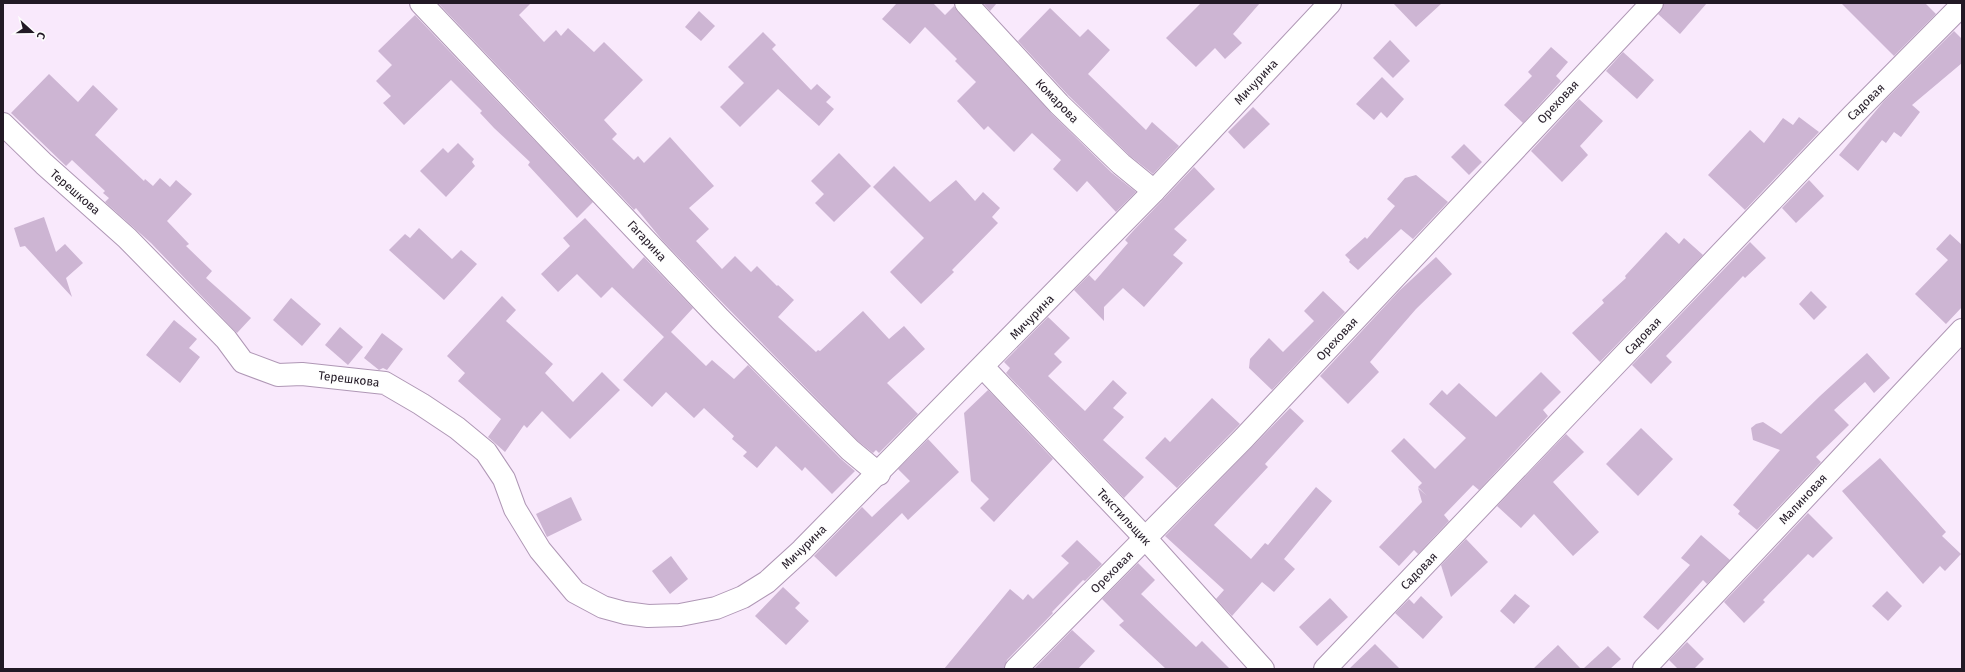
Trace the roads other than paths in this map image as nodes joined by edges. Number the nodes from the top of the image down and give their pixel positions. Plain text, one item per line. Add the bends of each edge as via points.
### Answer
1 (421, 3) edge
2 (966, 3) edge
3 (1330, 3) edge
4 (1652, 3) edge
5 (1962, 5) edge
6 (3, 124) edge
7 (1154, 191) junction
8 (1962, 330) edge
9 (983, 367) junction
10 (879, 474) junction
11 (1146, 539) junction
12 (716, 608) joint
13 (1016, 669) edge
14 (1263, 669) edge
15 (1325, 669) edge
16 (1644, 669) edge

1 - 10 street, Гагарина via 720,319 850,450
2 - 7 street, Комарова via 1059,104 1121,164
3 - 7 street, Мичурина
4 - 11 street, Ореховая
5 - 15 street, Садовая via 1853,115
6 - 12 street, Терешкова via 127,238 226,339 243,362 278,375 302,374 385,383 457,428 486,452 504,479 516,509 540,550 575,592 603,607 648,616 680,615
7 - 9 street, Мичурина
8 - 16 street, Малиновая
9 - 10 street, Мичурина
9 - 11 street, Текстильщик
10 - 12 street, Мичурина via 767,582 743,597
11 - 13 street, Ореховая
11 - 14 street, Текстильщик

